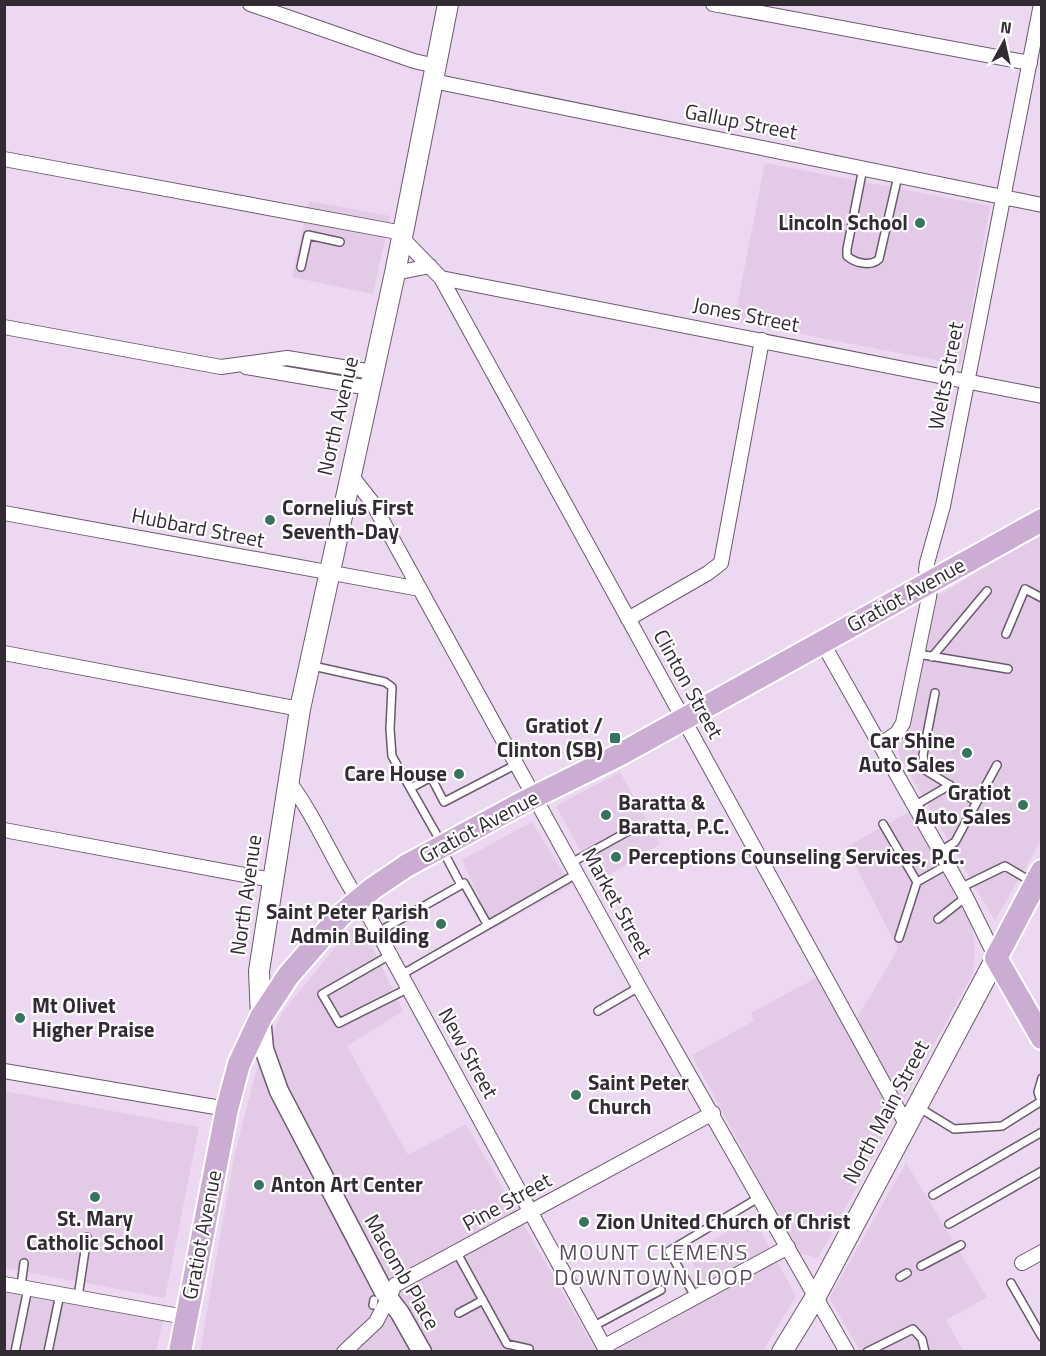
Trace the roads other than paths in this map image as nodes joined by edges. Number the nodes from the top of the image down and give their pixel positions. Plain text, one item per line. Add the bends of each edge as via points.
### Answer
1 (250, 4) edge
2 (448, 4) edge
3 (713, 4) edge
4 (1041, 4) edge
5 (1039, 32) edge
6 (1030, 63) junction
7 (434, 74) junction
8 (4, 159) edge
9 (862, 168) junction
10 (898, 176) junction
11 (1004, 197) junction
12 (1041, 205) edge
13 (402, 235) junction
14 (340, 242) dead end
15 (430, 266) junction
16 (301, 267) dead end
17 (395, 273) junction
18 (441, 279) junction
19 (4, 327) edge
20 (762, 340) junction
21 (371, 380) junction
22 (967, 380) junction
23 (1041, 396) edge
24 (350, 474) junction
25 (4, 513) edge
26 (1041, 520) edge
27 (327, 573) junction
28 (931, 581) junction
29 (420, 589) junction
30 (987, 591) dead end
31 (1041, 598) edge
32 (628, 619) junction
33 (1006, 634) dead end
34 (822, 642) junction
35 (4, 652) edge
36 (918, 654) junction
37 (932, 657) junction
38 (308, 666) junction
39 (1008, 669) dead end
40 (935, 693) dead end
41 (300, 709) junction
42 (683, 719) junction
43 (881, 744) junction
44 (515, 765) junction
45 (997, 765) dead end
46 (287, 779) junction
47 (950, 785) junction
48 (411, 788) junction
49 (534, 797) junction
50 (976, 802) junction
51 (914, 806) junction
52 (883, 824) dead end
53 (634, 828) dead end
54 (4, 830) edge
55 (442, 846) junction
56 (939, 852) junction
57 (947, 865) junction
58 (574, 868) junction
59 (1038, 877) edge
60 (272, 880) junction
61 (917, 882) junction
62 (464, 883) dead end
63 (963, 892) junction
64 (357, 900) junction
65 (938, 919) dead end
66 (487, 924) junction
67 (378, 932) junction
68 (899, 938) dead end
69 (390, 955) junction
70 (996, 958) junction
71 (401, 975) junction
72 (639, 987) junction
73 (409, 988) junction
74 (598, 1011) dead end
75 (261, 1017) junction
76 (1041, 1038) edge
77 (4, 1071) edge
78 (1041, 1078) edge
79 (1041, 1103) edge
80 (916, 1105) junction
81 (227, 1109) junction
82 (712, 1113) junction
83 (906, 1124) junction
84 (1041, 1132) edge
85 (1041, 1171) edge
86 (933, 1195) dead end
87 (760, 1197) junction
88 (532, 1213) junction
89 (949, 1224) dead end
90 (87, 1237) dead end
91 (961, 1245) dead end
92 (788, 1247) junction
93 (1041, 1252) edge
94 (457, 1253) junction
95 (24, 1263) dead end
96 (1022, 1263) dead end
97 (921, 1266) dead end
98 (908, 1273) dead end
99 (900, 1277) dead end
100 (1011, 1283) dead end
101 (4, 1284) edge
102 (25, 1287) junction
103 (661, 1290) dead end
104 (60, 1294) junction
105 (78, 1297) junction
106 (696, 1298) junction
107 (815, 1298) junction
108 (483, 1300) junction
109 (378, 1301) junction
110 (459, 1313) dead end
111 (185, 1317) junction
112 (594, 1326) junction
113 (1041, 1337) edge
114 (507, 1344) junction
115 (529, 1349) dead end
116 (606, 1349) edge
117 (15, 1352) edge
118 (48, 1352) edge
119 (180, 1352) edge
120 (344, 1352) edge
121 (422, 1352) edge
122 (511, 1352) edge
123 (782, 1352) edge
124 (847, 1352) edge
125 (867, 1352) edge
126 (925, 1352) edge

1 - 7 street, Gallup Street via 414,61
2 - 7 main road, North Avenue
3 - 6 street
4 - 5 street, Welts Street
5 - 6 street, Welts Street
6 - 11 street, Welts Street
7 - 9 street, Gallup Street
7 - 13 main road, North Avenue
8 - 13 street
9 - 10 street, Gallup Street
9 - 10 lane via 848,256 852,260 876,262 882,254
10 - 11 street, Gallup Street
11 - 12 street, Gallup Street
11 - 22 street, Welts Street
13 - 15 street, Clinton Street
13 - 17 main road, North Avenue
14 - 16 lane via 308,235
15 - 17 street
15 - 18 street, Clinton Street
17 - 21 main road, North Avenue
18 - 20 street, Jones Street
18 - 32 street, Clinton Street
19 - 21 street via 221,367
20 - 22 street, Jones Street
20 - 32 street via 721,563
21 - 24 main road, North Avenue
22 - 23 street, Jones Street
22 - 28 street, Welts Street via 943,506 927,563
24 - 27 main road, North Avenue
24 - 29 street, Market Street via 372,502
25 - 27 street, Hubbard Street
26 - 28 main road, Gratiot Avenue
27 - 29 street, Hubbard Street
27 - 38 main road, North Avenue
28 - 34 main road, Gratiot Avenue
28 - 36 street, Welts Street
29 - 44 street, Market Street
30 - 37 lane
31 - 33 lane via 1025,589
32 - 42 street, Clinton Street
34 - 42 main road, Gratiot Avenue
34 - 43 street
35 - 41 street
36 - 37 lane
36 - 43 street, Welts Street via 903,723 897,734
37 - 39 lane
38 - 41 main road, North Avenue
38 - 48 lane via 385,682 392,687 392,752
40 - 47 lane via 924,764 925,770
41 - 46 main road, North Avenue
42 - 49 main road, Gratiot Avenue
42 - 83 street, Clinton Street
43 - 51 street
44 - 48 lane via 444,802 431,777
44 - 49 street, Market Street
45 - 50 lane
46 - 60 main road, North Avenue
46 - 64 street, New Street
47 - 50 lane
47 - 51 lane
48 - 55 lane
49 - 55 main road, Gratiot Avenue
49 - 58 street, Market Street
50 - 56 lane via 955,842
51 - 56 street
52 - 61 lane
53 - 58 lane
54 - 60 street
55 - 64 main road, Gratiot Avenue
55 - 67 lane via 461,885
56 - 57 street
57 - 61 lane
57 - 63 street
58 - 66 lane
58 - 72 street, Market Street
59 - 63 lane via 1005,866
59 - 70 main road
60 - 75 main road, North Avenue via 259,971
61 - 68 lane
62 - 66 lane
63 - 65 lane
63 - 70 street
64 - 67 street, New Street
64 - 75 main road, Gratiot Avenue via 310,947
66 - 71 lane
67 - 69 street, New Street
69 - 71 street, New Street
69 - 73 lane via 322,994 339,1023
70 - 76 main road
70 - 80 main road, North Main Street
71 - 73 street, New Street
72 - 74 lane
72 - 82 street, Market Street
73 - 88 street, New Street
75 - 81 main road, Gratiot Avenue via 239,1064
75 - 109 street, Macomb Place via 264,1049 279,1091
77 - 81 street
78 - 79 lane
79 - 80 lane via 1002,1125 954,1129
80 - 83 main road, North Main Street
81 - 111 main road, Gratiot Avenue
82 - 87 street, Market Street
82 - 88 street, Pine Street
83 - 107 main road, North Main Street
84 - 86 lane
85 - 89 lane
87 - 92 street, Market Street
87 - 106 lane via 669,1251
88 - 94 street, Pine Street
88 - 112 street, New Street
90 - 105 lane
91 - 97 lane
92 - 106 street
92 - 107 street, Market Street
93 - 96 street
94 - 108 lane
94 - 109 street, Pine Street via 395,1285
95 - 102 lane
98 - 99 lane
100 - 113 lane
101 - 102 street
102 - 104 street
102 - 117 lane
103 - 112 lane
104 - 105 street
104 - 118 lane
105 - 111 street
106 - 116 street
107 - 123 main road, North Main Street
107 - 124 street, Market Street
108 - 110 lane
108 - 114 lane
109 - 120 street, Pine Street via 376,1322
109 - 121 street, Macomb Place via 400,1313
111 - 119 main road, Gratiot Avenue
112 - 116 street, New Street
114 - 115 lane
114 - 122 lane
125 - 126 lane via 913,1329 922,1339

